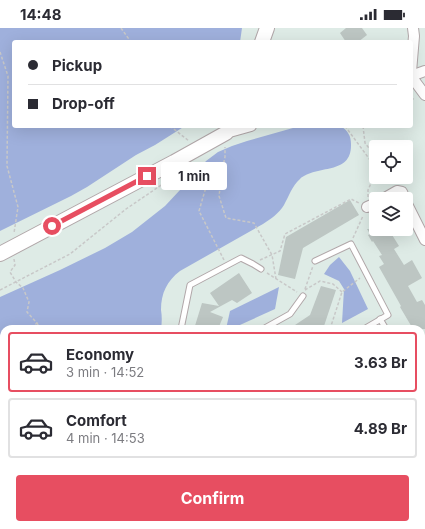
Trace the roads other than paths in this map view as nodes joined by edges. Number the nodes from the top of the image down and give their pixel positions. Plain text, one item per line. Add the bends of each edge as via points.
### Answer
1 (267, 28) edge
2 (413, 28) edge
3 (263, 40) edge
4 (413, 48) edge
5 (425, 71) edge
6 (413, 75) edge
7 (413, 79) edge
8 (425, 95) edge
9 (228, 129) edge
10 (413, 216) edge
11 (425, 240) edge
12 (6, 251) edge
13 (315, 261) road end
14 (260, 269) road end
15 (303, 296) road end
16 (380, 319) junction
17 (182, 325) edge
18 (270, 325) edge
19 (370, 325) edge
20 (384, 325) edge

1 - 3 street
2 - 4 street
5 - 6 street
7 - 8 street
9 - 12 street via 198,149
10 - 11 street
13 - 16 lane via 351,244 388,314
14 - 17 lane via 241,258 190,285
15 - 18 lane via 290,314
16 - 19 lane
16 - 20 lane

